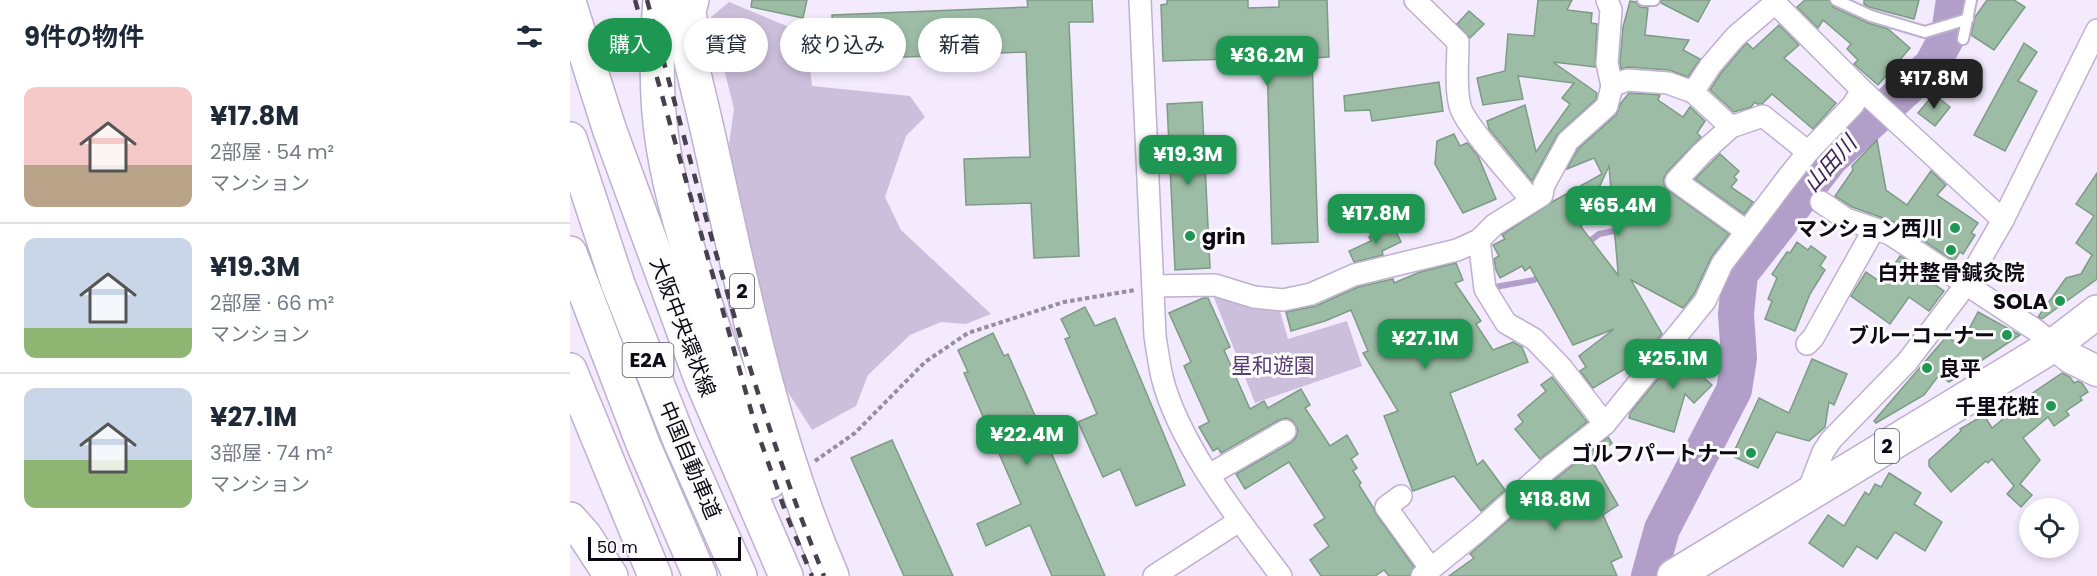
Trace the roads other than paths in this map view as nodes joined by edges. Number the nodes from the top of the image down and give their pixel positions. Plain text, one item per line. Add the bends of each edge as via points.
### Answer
1 (660, 0) edge
2 (676, 0) edge
3 (698, 0) edge
4 (1140, 0) edge
5 (1415, 0) edge
6 (1607, 0) edge
7 (1643, 0) edge
8 (1654, 0) edge
9 (1836, 0) edge
10 (1971, 0) edge
11 (1775, 1) edge
12 (570, 5) edge
13 (1968, 19) junction
14 (2097, 30) edge
15 (1963, 39) dead end
16 (1612, 86) junction
17 (1862, 90) junction
18 (1693, 92) junction
19 (706, 125) junction
20 (1731, 127) junction
21 (570, 139) edge
22 (1808, 152) junction
23 (1527, 195) dead end
24 (1821, 202) dead end
25 (2003, 220) junction
26 (1874, 229) junction
27 (1746, 231) junction
28 (1479, 240) junction
29 (570, 253) edge
30 (1153, 286) junction
31 (1965, 286) junction
32 (2097, 312) edge
33 (1807, 344) dead end
34 (2054, 345) junction
35 (570, 370) edge
36 (2097, 371) edge
37 (1605, 424) junction
38 (1285, 431) dead end
39 (1209, 475) junction
40 (1807, 494) junction
41 (1401, 495) dead end
42 (570, 519) edge
43 (1239, 521) junction
44 (1691, 569) edge
45 (1427, 572) edge
46 (611, 576) edge
47 (655, 576) edge
48 (700, 576) edge
49 (740, 576) edge
50 (786, 576) edge
51 (803, 576) edge
52 (832, 576) edge
53 (1154, 576) edge
54 (1281, 576) edge

1 - 51 main road via 657,100 671,188 714,332
2 - 19 main road, 2
3 - 19 street via 696,21 713,101
4 - 30 street
5 - 23 street via 1458,42 1460,109
6 - 16 street via 1611,10 1607,63
7 - 8 lane
9 - 13 lane via 1871,16 1925,32
10 - 13 lane
11 - 17 street
11 - 18 street via 1735,37
12 - 50 main road, 大阪中央環状線 via 610,131 701,379
13 - 15 lane
14 - 25 street
16 - 18 street via 1627,80 1658,82
16 - 28 street via 1607,106 1568,141 1542,195 1494,225
17 - 22 street via 1853,105
17 - 25 street
18 - 20 street
19 - 52 main road, 2 via 767,393
20 - 22 street via 1763,116
20 - 27 street via 1676,181
21 - 49 main road, 中国自動車道 / E2A via 618,284 680,441
22 - 27 street
24 - 26 street via 1846,219
25 - 31 street
26 - 31 street via 1890,234
26 - 33 street
27 - 37 street via 1722,264 1705,301
28 - 30 street via 1456,250 1354,275 1311,294 1283,300 1254,297 1215,285
28 - 37 street via 1485,290 1506,322 1534,339
29 - 48 main road, 中国自動車道 / E2A via 643,444
30 - 39 street via 1162,377 1182,429
31 - 34 street
31 - 40 street via 1907,362 1831,440
32 - 34 main road, 2
34 - 36 street
34 - 40 main road, 2
35 - 47 main road
37 - 45 street
38 - 39 street
39 - 43 street
40 - 44 main road, 2
41 - 45 street via 1386,507
42 - 46 main road
43 - 53 street
43 - 54 street

